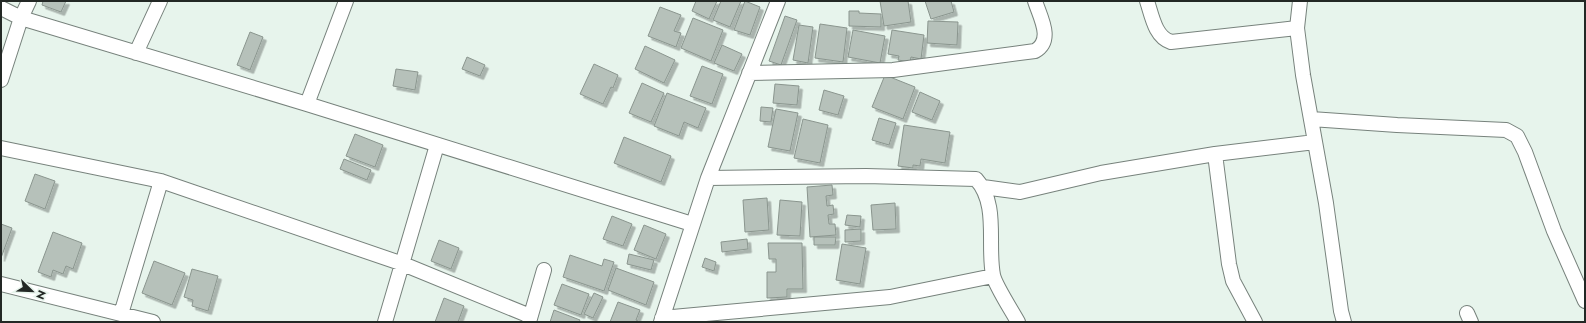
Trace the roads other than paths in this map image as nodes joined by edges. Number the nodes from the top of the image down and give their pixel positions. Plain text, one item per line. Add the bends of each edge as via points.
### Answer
1 (29, 1) edge
2 (160, 1) edge
3 (346, 1) edge
4 (778, 1) edge
5 (1035, 1) edge
6 (1147, 1) edge
7 (1300, 1) edge
8 (1, 8) edge
9 (21, 18) junction
10 (1297, 28) junction
11 (136, 53) junction
12 (749, 73) junction
13 (1, 80) edge
14 (307, 104) junction
15 (1311, 119) junction
16 (1315, 142) junction
17 (437, 145) junction
18 (1, 148) edge
19 (1215, 154) junction
20 (708, 178) junction
21 (161, 181) junction
22 (983, 187) junction
23 (692, 224) junction
24 (403, 264) junction
25 (544, 270) dead end
26 (993, 276) junction
27 (1, 284) edge
28 (1585, 301) edge
29 (121, 314) junction
30 (530, 319) edge
31 (661, 320) edge
32 (153, 322) edge
33 (385, 322) edge
34 (1018, 322) edge
35 (1255, 322) edge
36 (1344, 322) edge

1 - 9 street
2 - 11 street
3 - 14 street
4 - 12 street
5 - 12 street via 1046,34 1043,43 1035,51 893,70
6 - 10 street via 1158,32 1163,40 1171,42
7 - 10 street
8 - 9 street
9 - 11 street
9 - 13 street
10 - 15 street
11 - 14 street
12 - 20 street
14 - 17 street
15 - 16 street
15 - 28 street via 1506,130 1517,136
16 - 19 street
16 - 36 street
17 - 23 street
17 - 24 street
18 - 21 street
19 - 22 street via 1101,173 1020,192
19 - 35 street via 1233,281
20 - 22 street via 866,176 976,179
20 - 23 street
21 - 24 street
21 - 29 street
22 - 26 street via 989,206
23 - 31 street
24 - 30 street
24 - 33 street
25 - 30 street
26 - 31 street via 890,297
26 - 34 street
27 - 29 street
29 - 32 street

